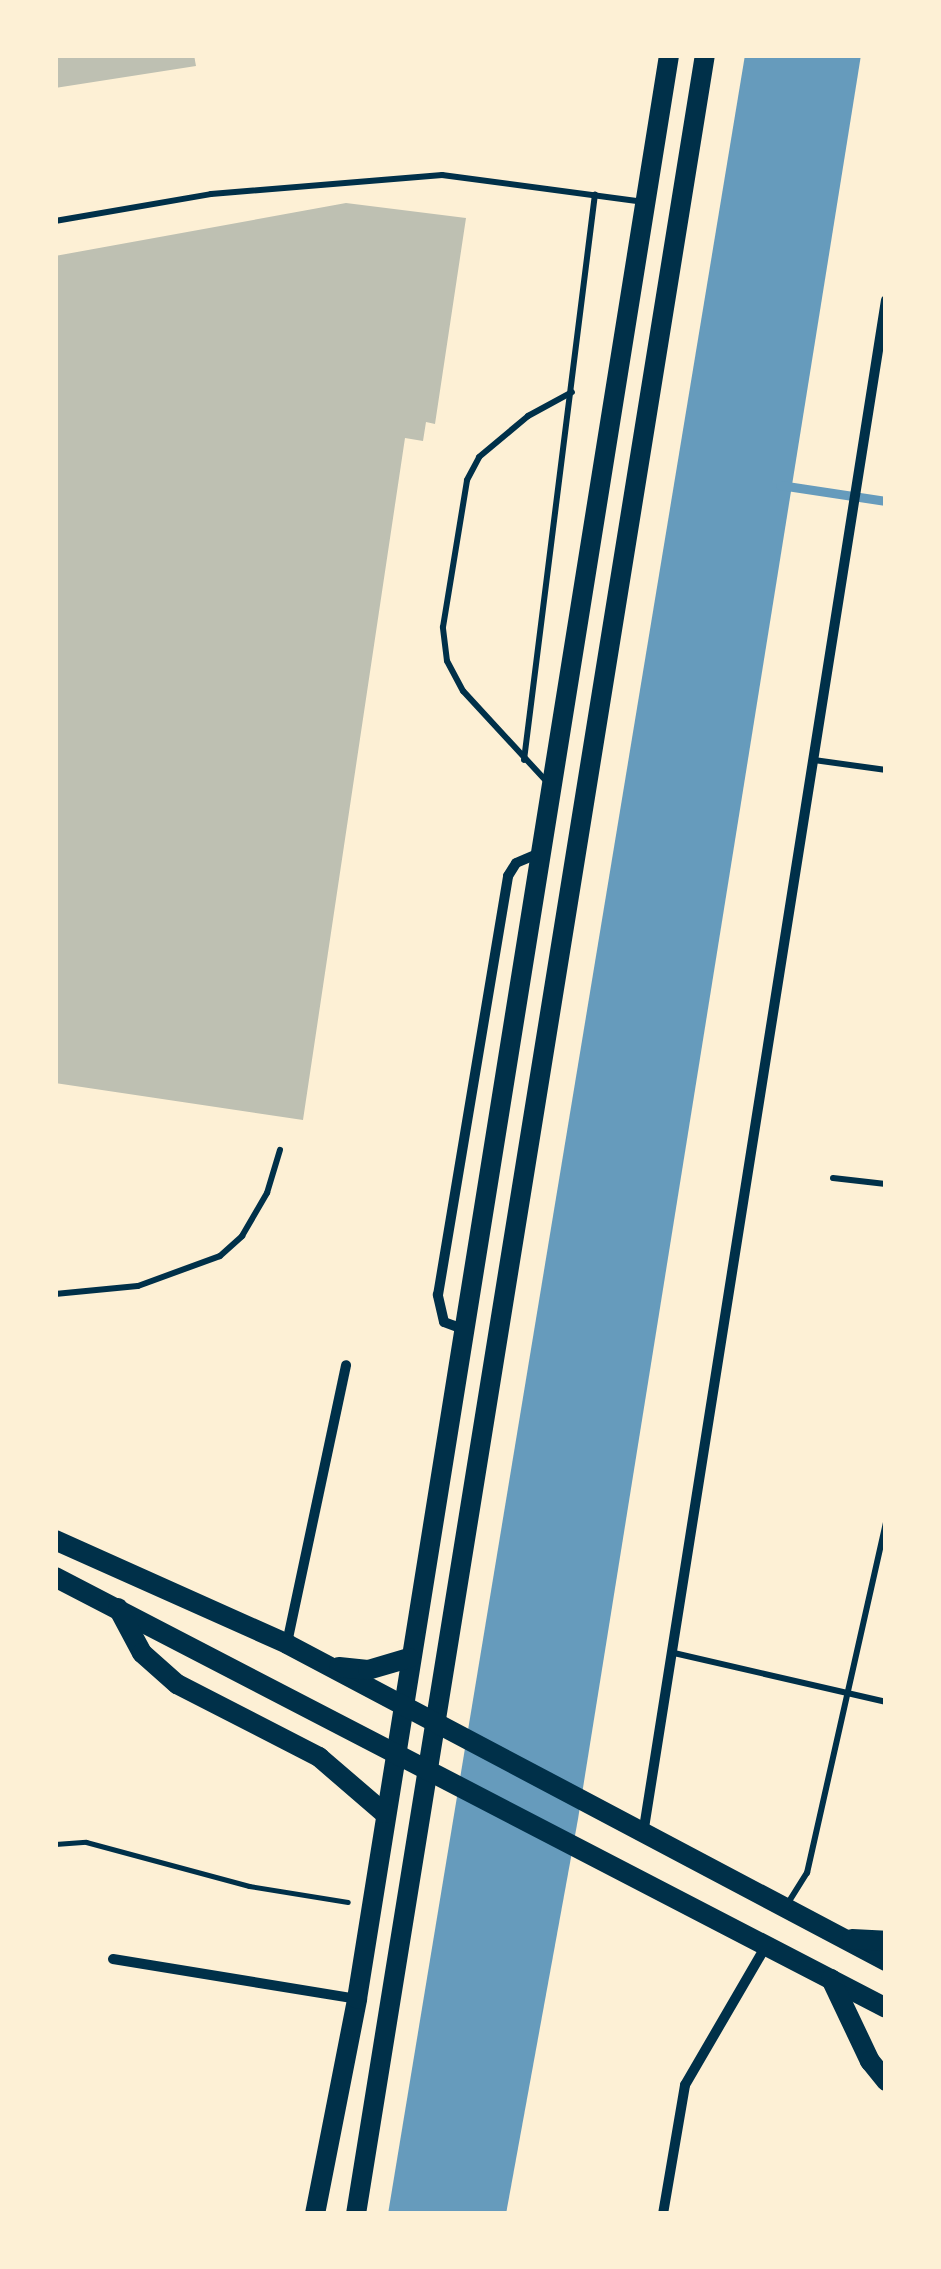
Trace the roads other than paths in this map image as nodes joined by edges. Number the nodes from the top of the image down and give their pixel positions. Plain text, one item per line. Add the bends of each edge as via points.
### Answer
1 (669, 55) edge
2 (705, 55) edge
3 (595, 194) junction
4 (645, 202) junction
5 (680, 208) junction
6 (55, 221) edge
7 (886, 300) edge
8 (573, 391) junction
9 (524, 760) junction
10 (814, 760) junction
11 (886, 770) edge
12 (550, 786) junction
13 (540, 853) junction
14 (573, 857) junction
15 (280, 1150) dead end
16 (833, 1178) dead end
17 (886, 1184) edge
18 (55, 1294) edge
19 (462, 1329) junction
20 (346, 1365) dead end
21 (886, 1523) edge
22 (55, 1540) edge
23 (55, 1577) edge
24 (118, 1608) junction
25 (287, 1644) junction
26 (674, 1653) junction
27 (409, 1658) junction
28 (848, 1694) junction
29 (886, 1702) edge
30 (402, 1704) junction
31 (433, 1722) junction
32 (394, 1749) junction
33 (425, 1767) junction
34 (384, 1813) junction
35 (644, 1828) junction
36 (786, 1906) junction
37 (845, 1938) junction
38 (886, 1941) edge
39 (767, 1944) junction
40 (114, 1958) dead end
41 (886, 1961) edge
42 (832, 1978) junction
43 (356, 2000) junction
44 (886, 2008) edge
45 (886, 2080) edge
46 (315, 2214) edge
47 (356, 2214) edge
48 (663, 2214) edge

1 - 4 main road
2 - 5 main road
3 - 4 lane
3 - 6 lane via 442,175 211,194
3 - 8 lane
4 - 5 main road
4 - 12 main road
5 - 14 main road
7 - 10 street
8 - 9 lane
8 - 9 lane via 528,416 479,458 467,480 443,627 447,662 463,690
9 - 12 lane
10 - 11 lane
10 - 26 street
12 - 13 main road
13 - 14 main road
13 - 19 main road
13 - 19 street via 516,863 508,876 438,1295 444,1322
14 - 31 main road
15 - 18 lane via 267,1193 242,1236 220,1256 138,1286
16 - 17 lane
19 - 27 main road
20 - 25 street
21 - 28 lane
22 - 25 main road
23 - 24 main road
24 - 32 main road
24 - 34 main road via 142,1653 177,1684 319,1757
25 - 27 main road via 345,1670
25 - 30 main road
26 - 28 lane
26 - 35 street
27 - 30 main road
28 - 29 lane
28 - 36 lane via 808,1872
30 - 31 main road
30 - 32 main road
31 - 33 main road
31 - 35 main road
32 - 33 main road
32 - 34 main road
33 - 39 main road
33 - 47 main road
34 - 43 main road
35 - 36 main road
36 - 37 main road
37 - 38 main road
37 - 41 main road
39 - 42 main road
39 - 48 street via 685,2084
40 - 43 street
42 - 44 main road
42 - 45 main road via 870,2061
43 - 46 main road

